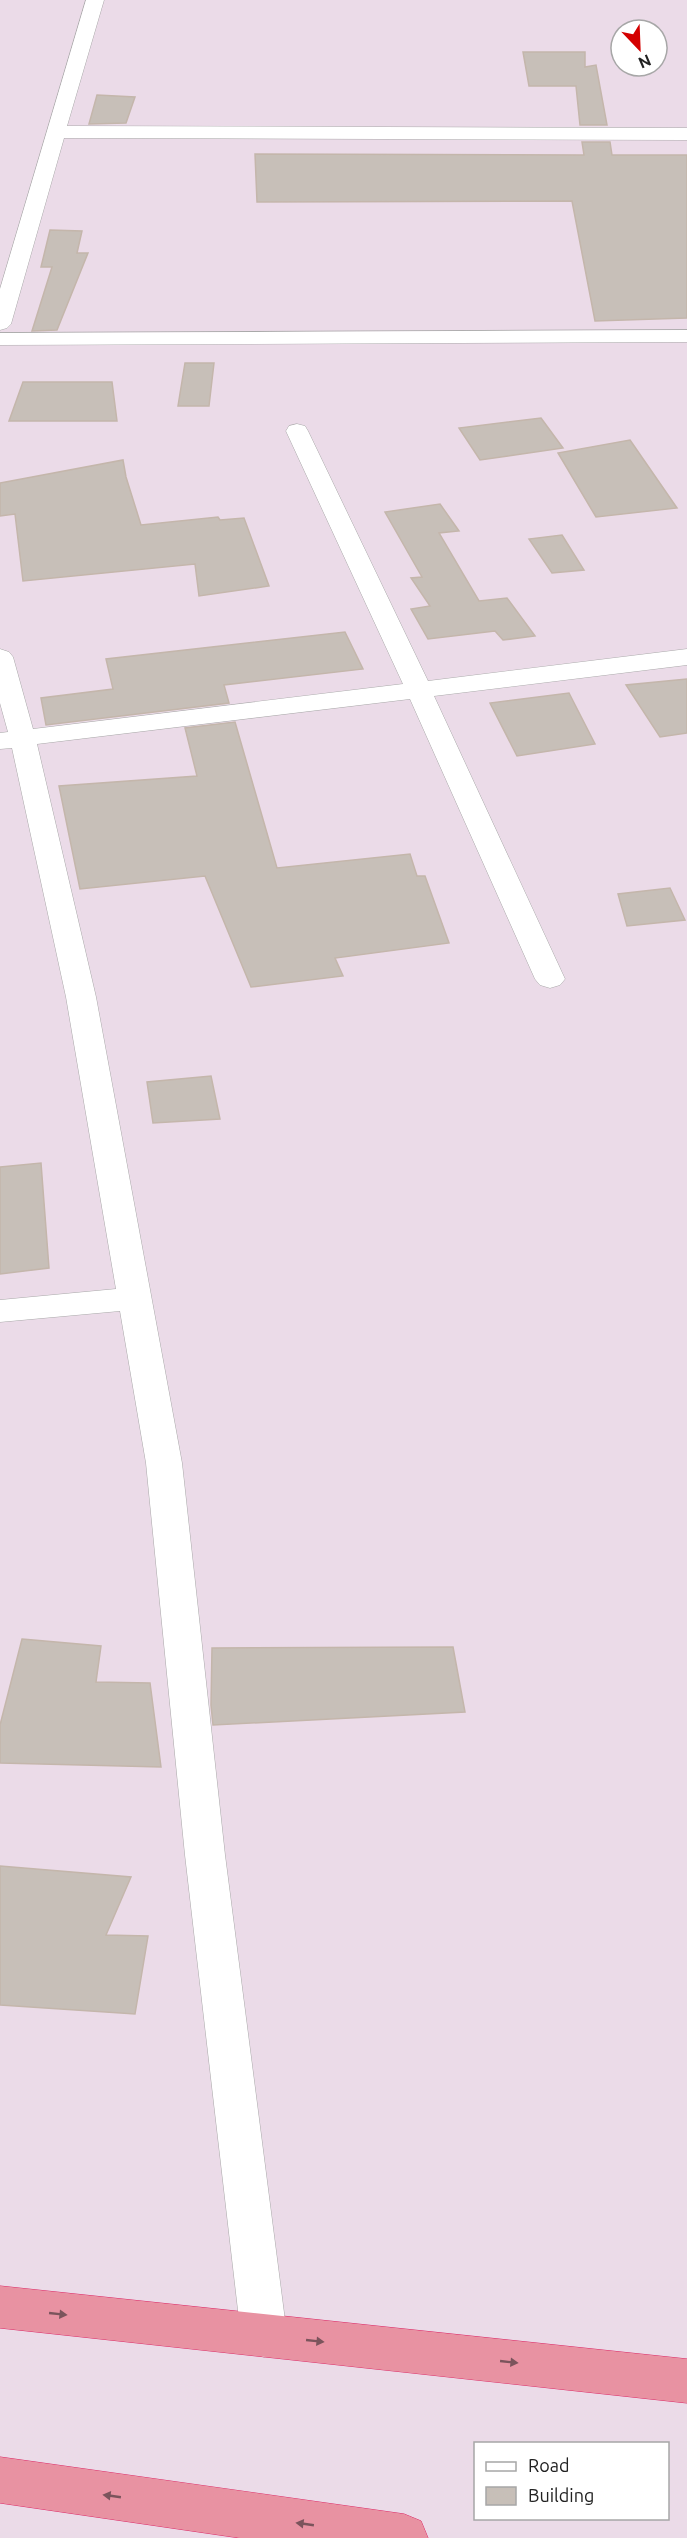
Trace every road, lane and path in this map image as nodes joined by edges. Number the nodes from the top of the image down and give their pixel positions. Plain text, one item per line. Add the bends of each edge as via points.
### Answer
1 (94, 0) edge
2 (56, 132) junction
3 (687, 134) edge
4 (0, 324) edge
5 (687, 336) edge
6 (0, 339) edge
7 (297, 431) dead end
8 (0, 657) edge
9 (687, 657) edge
10 (419, 690) junction
11 (12, 740) edge
12 (550, 979) dead end
13 (135, 1298) junction
14 (0, 1311) edge
15 (0, 2307) edge
16 (264, 2336) junction
17 (687, 2381) edge
18 (0, 2480) edge
19 (404, 2538) edge

1 - 2 street
2 - 3 street
2 - 4 street
5 - 6 street
7 - 10 street
8 - 11 street
9 - 10 street
10 - 11 street
10 - 12 street
11 - 13 street via 81,997
13 - 14 street
13 - 16 street via 164,1463 205,1855
15 -> 16 highway
16 -> 17 highway
19 -> 18 highway

